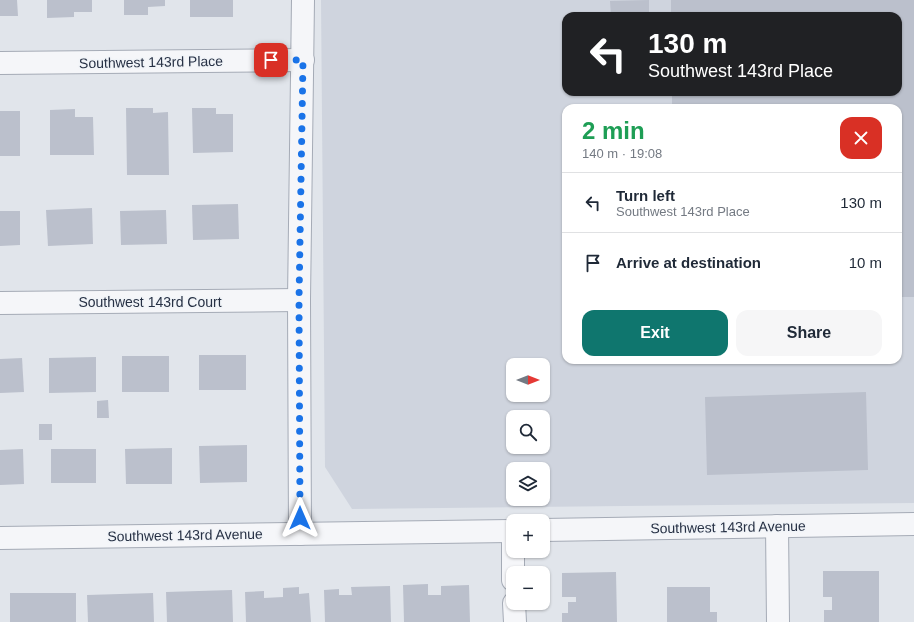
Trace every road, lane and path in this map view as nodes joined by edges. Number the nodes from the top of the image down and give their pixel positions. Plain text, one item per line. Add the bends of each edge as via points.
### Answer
1 (303, 0) edge
2 (303, 60) junction
3 (0, 63) edge
4 (299, 300) junction
5 (0, 303) edge
6 (914, 524) edge
7 (777, 526) junction
8 (550, 530) edge
9 (506, 531) edge
10 (300, 534) junction
11 (0, 538) edge
12 (514, 610) edge
13 (515, 622) edge
14 (778, 622) edge

1 - 2 street
2 - 3 street, Southwest 143rd Place
2 - 4 street
4 - 5 street, Southwest 143rd Court
4 - 10 street
6 - 7 street, Southwest 143rd Avenue
7 - 8 street, Southwest 143rd Avenue
7 - 14 street
9 - 10 street, Southwest 143rd Avenue
10 - 11 street, Southwest 143rd Avenue
12 - 13 street

